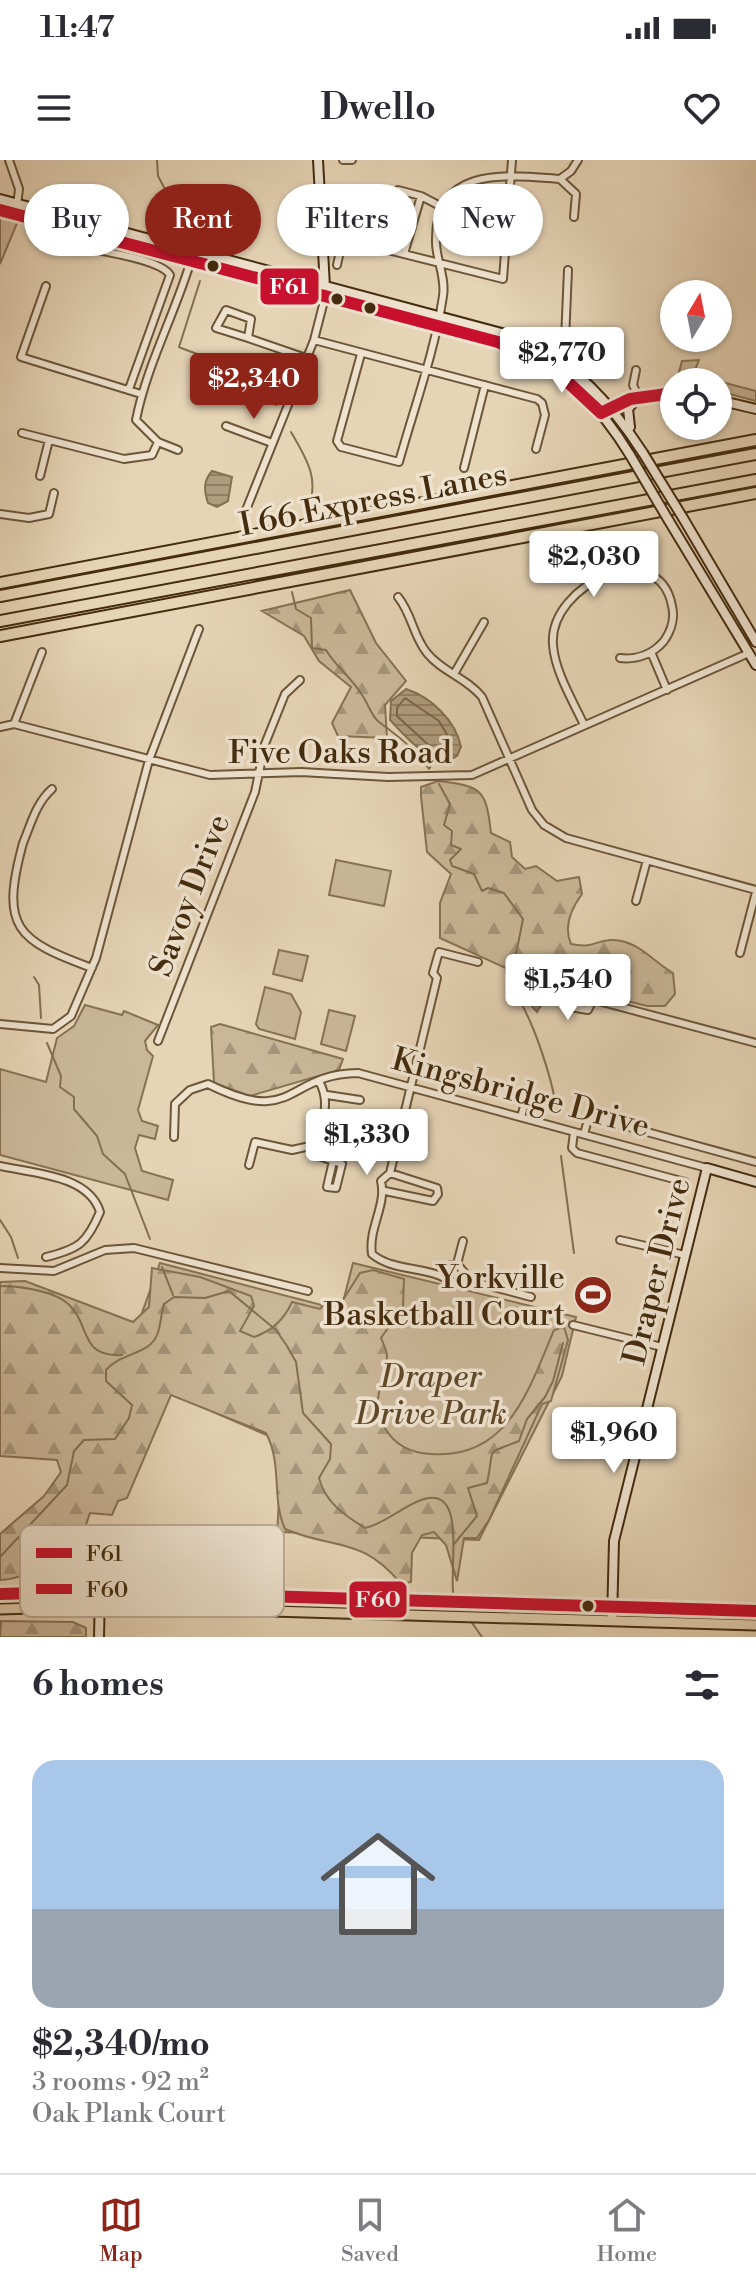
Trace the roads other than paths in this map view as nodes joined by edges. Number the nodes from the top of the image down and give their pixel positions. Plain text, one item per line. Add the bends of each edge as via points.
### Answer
1 (9, 160) edge
2 (318, 160) edge
3 (343, 160) edge
4 (352, 160) edge
5 (512, 160) edge
6 (578, 160) edge
7 (511, 175) junction
8 (560, 179) junction
9 (320, 184) edge
10 (468, 184) edge
11 (417, 195) edge
12 (421, 196) junction
13 (0, 199) edge
14 (433, 202) edge
15 (18, 204) junction
16 (0, 210) edge
17 (417, 210) edge
18 (16, 214) junction
19 (574, 217) dead end
20 (145, 237) edge
21 (119, 256) edge
22 (192, 256) edge
23 (216, 256) edge
24 (324, 256) edge
25 (339, 256) edge
26 (412, 256) edge
27 (438, 256) edge
28 (191, 261) junction
29 (439, 263) junction
30 (337, 265) dead end
31 (568, 270) dead end
32 (325, 285) junction
33 (46, 286) dead end
34 (325, 297) junction
35 (439, 314) junction
36 (436, 325) junction
37 (248, 338) junction
38 (314, 340) junction
39 (361, 354) junction
40 (556, 357) junction
41 (306, 358) junction
42 (424, 369) junction
43 (636, 370) dead end
44 (485, 385) junction
45 (129, 389) junction
46 (141, 394) junction
47 (660, 394) edge
48 (638, 396) junction
49 (732, 403) edge
50 (611, 406) junction
51 (756, 409) edge
52 (601, 413) junction
53 (226, 426) dead end
54 (22, 433) dead end
55 (634, 438) junction
56 (49, 440) junction
57 (756, 440) edge
58 (158, 442) junction
59 (272, 443) junction
60 (536, 449) dead end
61 (178, 450) dead end
62 (756, 454) edge
63 (464, 468) dead end
64 (40, 476) dead end
65 (756, 480) edge
66 (54, 493) dead end
67 (756, 493) edge
68 (0, 514) edge
69 (244, 515) dead end
70 (0, 583) edge
71 (0, 596) edge
72 (398, 597) dead end
73 (0, 621) edge
74 (484, 622) dead end
75 (199, 629) dead end
76 (0, 636) edge
77 (756, 642) edge
78 (752, 650) edge
79 (42, 652) dead end
80 (651, 652) junction
81 (620, 658) dead end
82 (756, 665) edge
83 (454, 674) junction
84 (300, 680) dead end
85 (667, 690) junction
86 (14, 724) junction
87 (584, 725) junction
88 (0, 727) edge
89 (149, 760) junction
90 (510, 760) junction
91 (261, 773) junction
92 (52, 789) dead end
93 (647, 860) junction
94 (756, 891) edge
95 (636, 901) dead end
96 (740, 953) dead end
97 (478, 962) dead end
98 (92, 968) junction
99 (593, 999) dead end
100 (0, 1024) edge
101 (158, 1041) dead end
102 (756, 1043) edge
103 (412, 1070) junction
104 (319, 1081) junction
105 (411, 1087) junction
106 (327, 1095) junction
107 (360, 1100) dead end
108 (521, 1117) junction
109 (574, 1132) junction
110 (584, 1134) junction
111 (174, 1137) dead end
112 (614, 1142) junction
113 (310, 1146) junction
114 (672, 1158) junction
115 (333, 1161) dead end
116 (609, 1162) junction
117 (756, 1162) edge
118 (249, 1165) dead end
119 (0, 1166) edge
120 (707, 1168) junction
121 (390, 1173) junction
122 (667, 1178) junction
123 (399, 1179) junction
124 (685, 1182) dead end
125 (756, 1182) edge
126 (385, 1191) junction
127 (395, 1191) junction
128 (89, 1236) junction
129 (620, 1240) dead end
130 (463, 1241) dead end
131 (99, 1253) junction
132 (685, 1255) junction
133 (46, 1257) dead end
134 (457, 1264) junction
135 (0, 1268) edge
136 (445, 1274) junction
137 (463, 1279) junction
138 (308, 1291) dead end
139 (531, 1297) dead end
140 (573, 1325) dead end
141 (662, 1347) junction
142 (20, 1593) edge
143 (0, 1594) edge
144 (284, 1598) edge
145 (375, 1601) junction
146 (20, 1608) edge
147 (0, 1609) edge
148 (612, 1609) junction
149 (439, 1610) junction
150 (756, 1611) edge
151 (284, 1613) edge
152 (376, 1616) junction
153 (612, 1621) junction
154 (756, 1625) edge

1 - 15 street via 18,184
2 - 9 main road
3 - 4 street
5 - 7 street
6 - 8 street
7 - 8 street
7 - 10 street
7 - 29 street via 503,279
8 - 19 street via 576,194
11 - 12 street
12 - 14 street
12 - 17 street
13 - 15 main road
15 - 18 street
15 - 20 main road
16 - 18 main road
18 - 28 main road
21 - 45 street via 166,269 170,275
22 - 28 street
23 - 32 main road
24 - 32 main road
25 - 30 street
26 - 29 street
27 - 29 street
28 - 34 main road
28 - 46 street
29 - 35 street via 444,285
31 - 40 street via 565,340
32 - 34 main road
32 - 35 main road
33 - 45 street via 21,357
34 - 36 main road
34 - 38 street
35 - 36 street
35 - 40 main road via 506,332
36 - 42 street
36 - 52 main road via 529,354 567,379
37 - 37 street via 216,328 226,310 251,319
37 - 41 street
38 - 39 street
38 - 41 street
39 - 42 street
39 - 42 street via 337,441 341,447 399,462
40 - 50 main road
41 - 59 street
42 - 44 street
43 - 48 street via 633,385
44 - 60 street via 542,403 545,415
44 - 63 street
45 - 46 street
46 - 58 street via 136,420
47 - 48 main road
48 - 50 main road
48 - 55 main road via 627,414
49 - 51 main road
50 - 52 main road
50 - 55 main road
52 - 78 main road, bridge
53 - 59 street
54 - 56 street
55 - 77 main road, bridge
56 - 58 street via 124,459 152,455
56 - 64 street
57 - 70 highway
58 - 61 street
59 - 69 street
62 - 71 highway, I 66 Express Lanes
65 - 73 highway, I 66 Express Lanes
66 - 68 street via 49,514
67 - 76 highway
72 - 83 street via 424,649
74 - 83 street
75 - 89 street
78 - 82 main road
78 - 85 street, Five Oaks Road
79 - 86 street
80 - 81 street
80 - 85 street
80 - 87 street via 666,638 673,615 668,593 653,577 619,572 569,599 556,622 553,647
83 - 90 street via 482,697
84 - 91 street, Savoy Drive via 285,694 265,744
85 - 87 street, Five Oaks Road
86 - 88 street, Five Oaks Road
86 - 89 street, Five Oaks Road
87 - 90 street, Five Oaks Road
89 - 91 street, Five Oaks Road via 210,775
89 - 98 street
90 - 91 street, Five Oaks Road via 458,777
90 - 93 street via 532,810 552,832
91 - 101 street, Savoy Drive
92 - 98 street via 40,801 11,874 9,907 17,927 33,944
93 - 94 street
93 - 95 street
94 - 96 street
97 - 103 street via 439,952
98 - 100 street via 71,1016 53,1029
99 - 102 street
103 - 105 street
103 - 108 street via 526,1099
104 - 105 street, Kingsbridge Drive via 358,1073
104 - 106 street
104 - 111 street, Kingsbridge Drive via 287,1099 266,1103 240,1099 208,1084 190,1090 175,1104
105 - 108 street, Kingsbridge Drive
105 - 121 street
106 - 107 street
106 - 113 street
108 - 109 street, Kingsbridge Drive
109 - 110 street, Kingsbridge Drive
109 - 116 street via 575,1152
110 - 112 street, Kingsbridge Drive
110 - 117 street via 589,1116
112 - 114 street, Kingsbridge Drive
112 - 116 street
113 - 115 street
113 - 118 street via 292,1150 255,1142
114 - 120 street, Kingsbridge Drive
114 - 122 street
116 - 122 street
119 - 128 street via 61,1179 96,1199 100,1212
120 - 125 main road, Kingsbridge Drive
120 - 132 main road, Draper Drive
121 - 123 street
121 - 126 street via 381,1181
122 - 124 street
123 - 127 street
123 - 127 street via 437,1188 438,1194 433,1201
126 - 127 street
126 - 136 street via 370,1242 372,1254
128 - 131 street
128 - 133 street via 70,1251
129 - 132 street
130 - 134 street
131 - 135 street via 54,1271
131 - 138 street via 144,1249
132 - 141 main road, Draper Drive
134 - 136 street
134 - 137 street
136 - 137 street via 452,1283
137 - 139 street
140 - 141 street
141 - 148 main road, Draper Drive via 615,1540
142 - 143 main road
144 - 145 main road
145 - 149 main road
145 - 152 main road
146 - 147 main road
148 - 149 main road via 486,1605
148 - 150 main road
148 - 153 main road, Draper Drive
149 - 152 main road via 426,1617
149 - 153 main road via 497,1620
151 - 152 main road
153 - 154 main road

